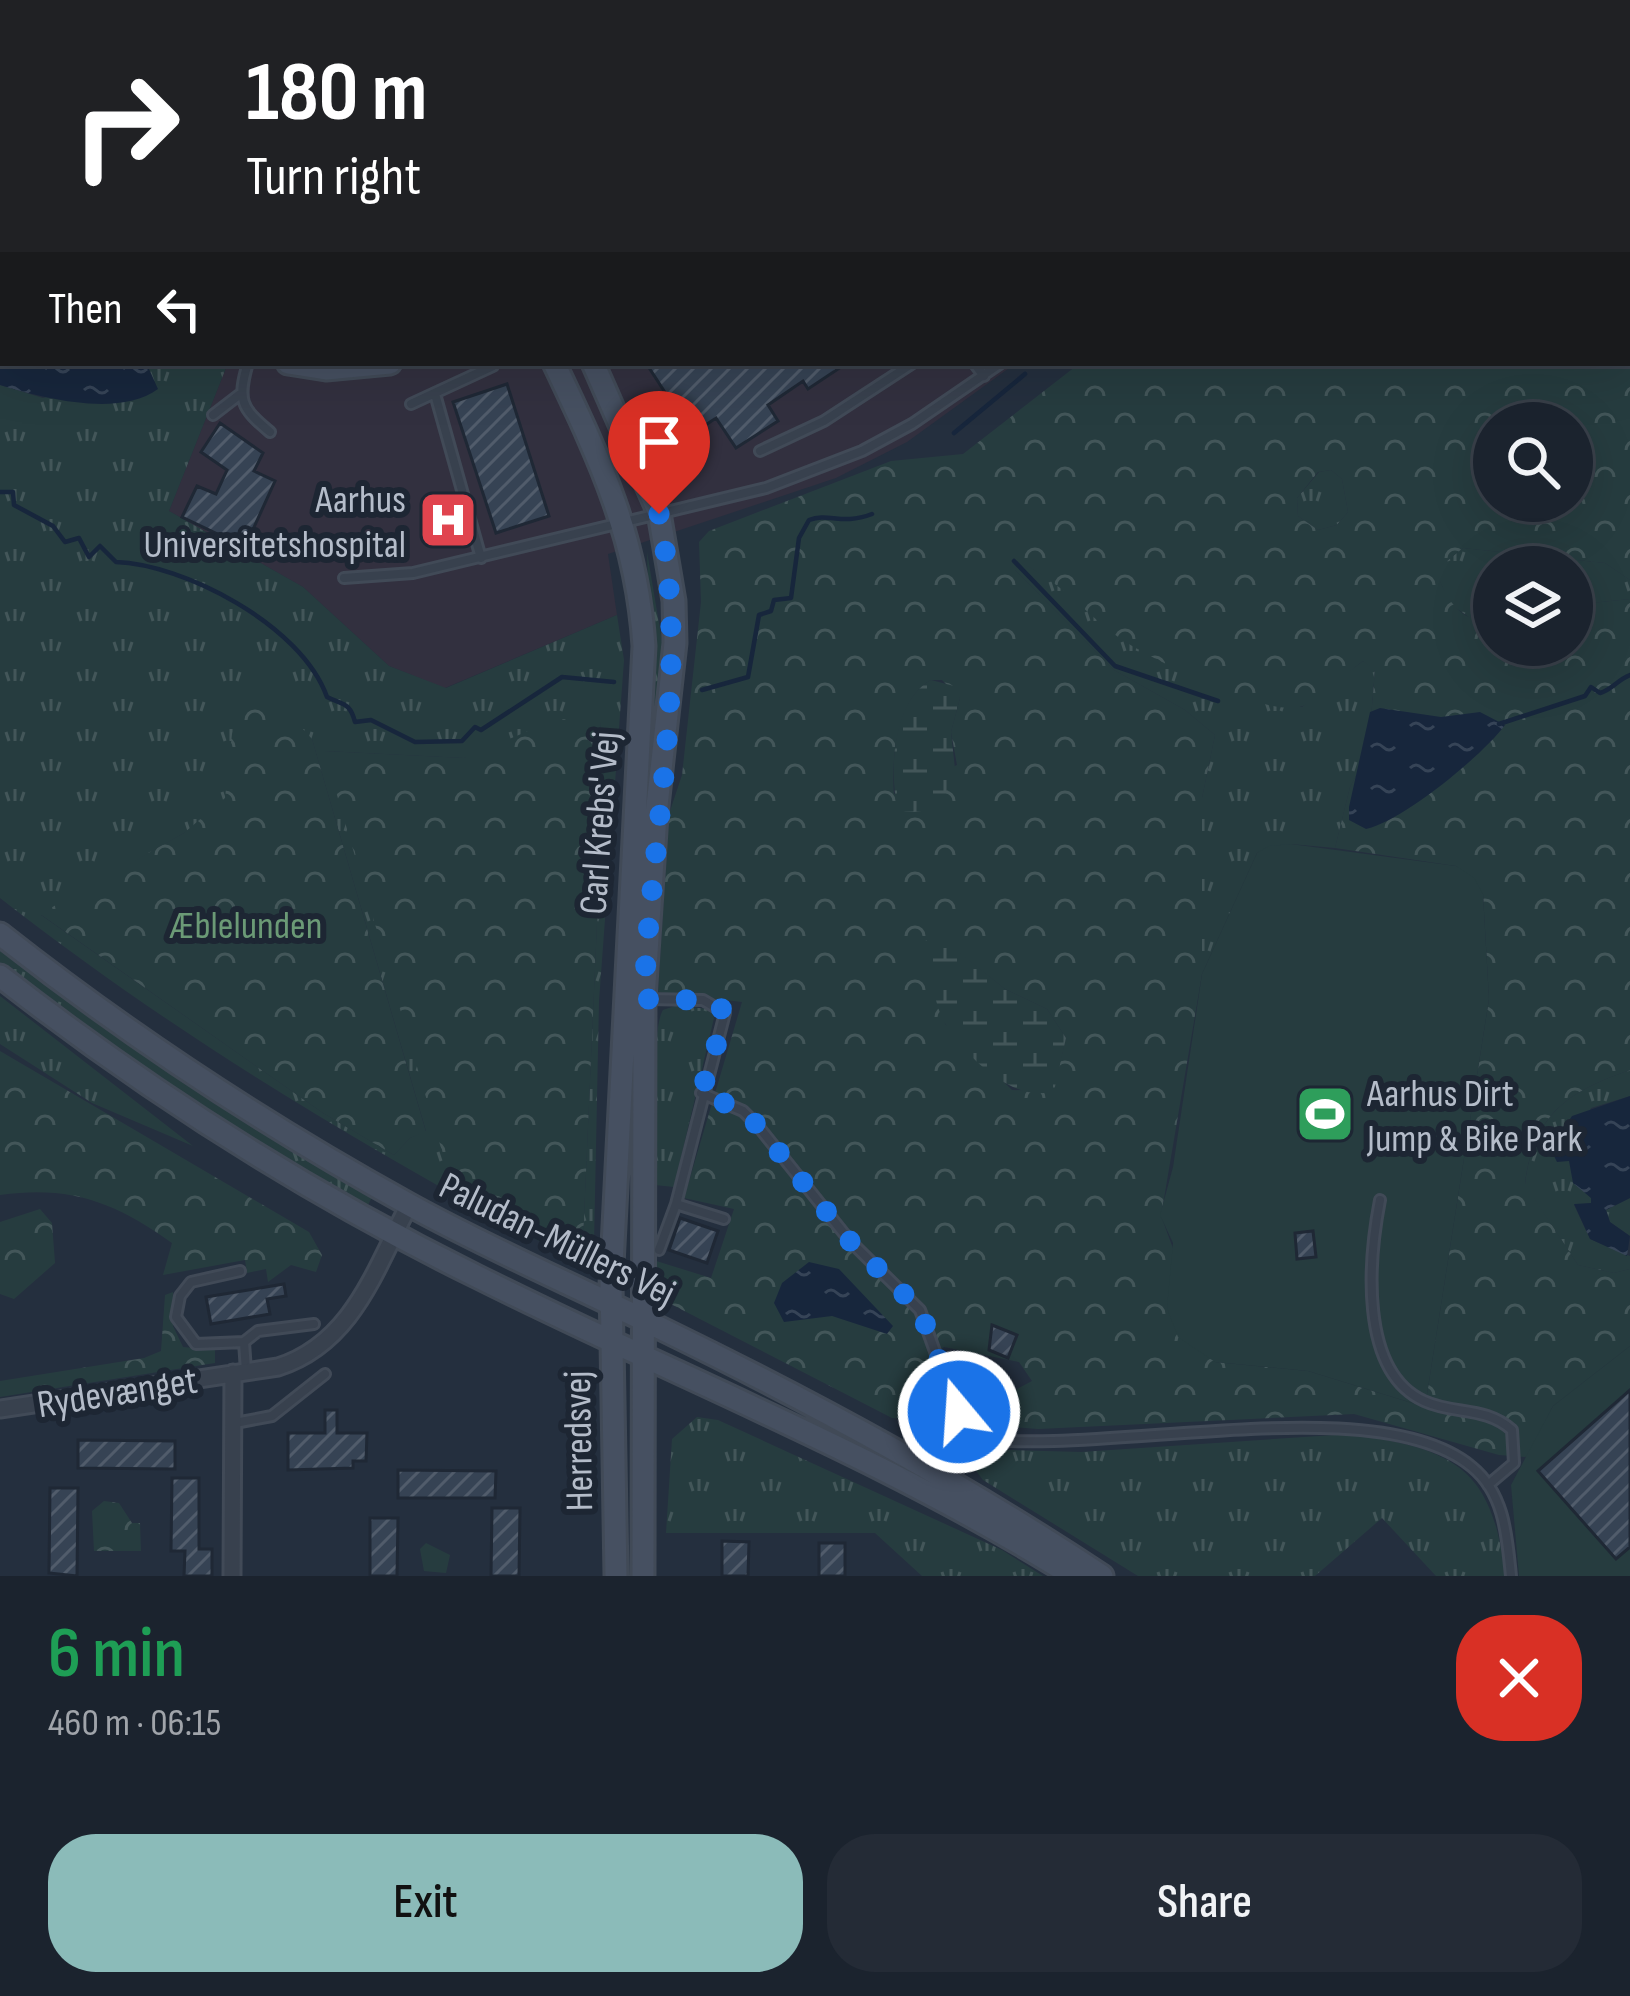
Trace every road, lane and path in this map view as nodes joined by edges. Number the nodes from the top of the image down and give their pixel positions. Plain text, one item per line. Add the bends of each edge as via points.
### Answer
1 (247, 366) edge
2 (308, 366) edge
3 (358, 366) edge
4 (491, 366) edge
5 (555, 366) edge
6 (594, 366) edge
7 (908, 366) edge
8 (976, 366) edge
9 (997, 366) edge
10 (984, 376) junction
11 (434, 394) junction
12 (239, 395) junction
13 (411, 404) dead end
14 (213, 416) dead end
15 (270, 432) dead end
16 (760, 451) dead end
17 (659, 514) junction
18 (623, 520) junction
19 (481, 558) junction
20 (344, 578) dead end
21 (0, 934) edge
22 (0, 976) edge
23 (644, 999) junction
24 (701, 1093) junction
25 (1380, 1200) dead end
26 (676, 1204) junction
27 (409, 1205) junction
28 (724, 1219) dead end
29 (394, 1233) junction
30 (659, 1250) dead end
31 (240, 1270) dead end
32 (611, 1304) junction
33 (642, 1319) junction
34 (314, 1324) dead end
35 (244, 1342) junction
36 (611, 1342) junction
37 (641, 1356) junction
38 (240, 1372) junction
39 (326, 1375) dead end
40 (0, 1409) edge
41 (233, 1423) junction
42 (1488, 1485) junction
43 (232, 1576) edge
44 (616, 1576) edge
45 (644, 1576) edge
46 (1073, 1576) edge
47 (1102, 1576) edge
48 (1511, 1576) edge

1 - 12 lane
2 - 3 street
4 - 11 lane
5 - 18 street, Carl Krebs' Vej
6 - 17 street, Carl Krebs' Vej
7 - 16 lane
8 - 10 lane
9 - 10 lane
10 - 17 lane via 862,451 766,488
11 - 13 lane
11 - 19 lane
12 - 14 lane
12 - 15 lane via 242,408
17 - 18 lane
17 - 23 street, Carl Krebs' Vej via 675,643
18 - 19 lane
18 - 32 street, Carl Krebs' Vej via 644,646
19 - 20 lane
21 - 27 street, Paludan-Müllers Vej via 235,1102
22 - 29 street, Paludan-Müllers Vej via 174,1102
23 - 24 lane via 703,1000 725,1013
23 - 33 street, Carl Krebs' Vej
24 - 26 lane
24 - 42 lane via 743,1111 850,1241 920,1310 966,1437 1063,1445 1364,1428 1450,1453
25 - 42 lane via 1368,1281 1382,1346 1406,1390 1426,1403 1488,1414 1512,1430 1514,1463
26 - 28 lane
26 - 30 lane
27 - 29 street, Rydevænget
27 - 32 street, Paludan-Müllers Vej
29 - 36 street, Paludan-Müllers Vej
29 - 38 street, Rydevænget via 334,1337 295,1362
31 - 35 lane via 191,1282 176,1317 196,1344
32 - 33 street, Paludan-Müllers Vej
32 - 36 street, Herredsvej
33 - 37 street, Carl Krebs' Vej
33 - 47 street, Paludan-Müllers Vej via 982,1498
34 - 35 lane via 258,1331
35 - 38 lane
36 - 37 street, Paludan-Müllers Vej
36 - 44 street, Herredsvej
37 - 45 street, Herredsvej
37 - 46 street, Paludan-Müllers Vej via 973,1515
38 - 40 street, Rydevænget
38 - 41 street, Rydevænget
39 - 41 lane via 272,1416
41 - 43 street, Rydevænget
42 - 48 lane via 1500,1505

